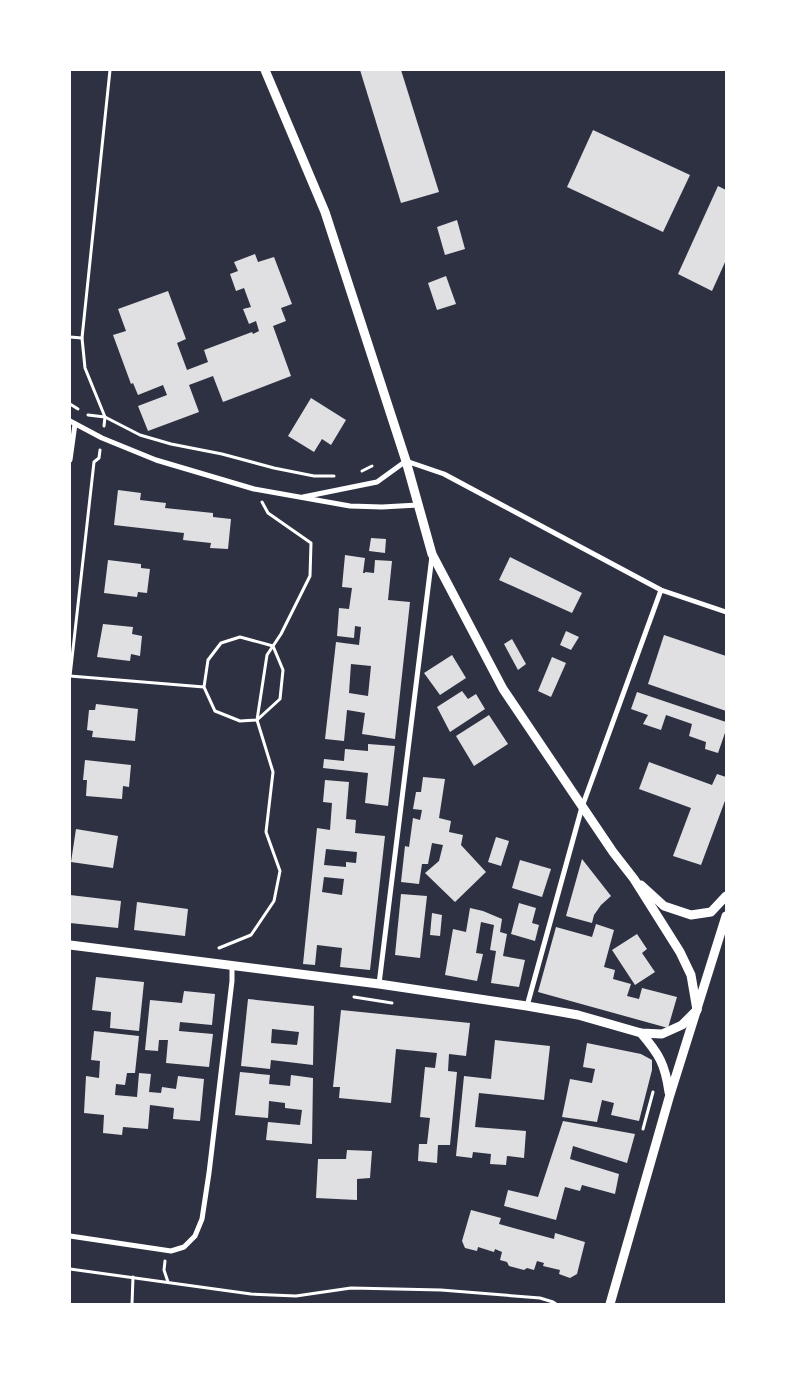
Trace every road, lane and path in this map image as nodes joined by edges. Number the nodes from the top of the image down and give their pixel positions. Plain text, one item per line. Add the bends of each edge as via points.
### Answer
1 (110, 70) edge
2 (265, 70) edge
3 (70, 337) edge
4 (82, 338) junction
5 (70, 404) edge
6 (105, 417) junction
7 (72, 422) edge
8 (99, 458) dead end
9 (70, 460) edge
10 (406, 461) junction
11 (372, 466) dead end
12 (355, 473) dead end
13 (338, 477) dead end
14 (254, 489) junction
15 (303, 497) junction
16 (418, 505) junction
17 (432, 554) junction
18 (661, 590) junction
19 (726, 612) edge
20 (273, 646) junction
21 (70, 676) edge
22 (204, 687) junction
23 (257, 720) junction
24 (582, 807) junction
25 (634, 879) junction
26 (726, 896) edge
27 (726, 916) edge
28 (70, 945) edge
29 (207, 962) junction
30 (232, 965) junction
31 (379, 984) junction
32 (347, 997) dead end
33 (395, 1003) dead end
34 (527, 1006) junction
35 (697, 1010) junction
36 (640, 1033) junction
37 (655, 1088) dead end
38 (669, 1098) junction
39 (642, 1133) dead end
40 (70, 1236) edge
41 (167, 1250) junction
42 (70, 1269) edge
43 (133, 1277) junction
44 (168, 1282) junction
45 (132, 1304) edge
46 (556, 1304) edge
47 (610, 1304) edge

1 - 4 path
2 - 10 street via 326,212
3 - 4 path
4 - 6 path via 85,368
5 - 6 path via 88,416
6 - 13 path via 140,435 171,444 282,470
7 - 9 street
7 - 14 street via 156,460
8 - 21 path via 94,462
10 - 15 street via 377,482
10 - 16 street
10 - 18 street via 444,474
11 - 12 path
14 - 15 street
14 - 20 path via 268,513 311,543 310,576
15 - 16 street via 350,506
16 - 17 street
17 - 24 street via 503,690
17 - 31 street
18 - 19 street
18 - 24 street
20 - 22 path via 240,637 222,644 208,660
20 - 23 path via 268,655
20 - 23 path via 283,670 280,699
21 - 22 path
22 - 23 path via 215,711 240,721
23 - 29 path via 273,772 266,832 280,871 274,901 251,935 217,949
24 - 25 street
24 - 34 street
25 - 26 street via 664,906 691,915 711,912
25 - 35 street via 680,952 691,975
27 - 35 street
28 - 29 street
29 - 30 street
30 - 31 street
30 - 41 street via 202,1219 195,1236 184,1247
31 - 34 street
32 - 33 path
34 - 36 street via 578,1015
35 - 36 street via 682,1025 662,1034
35 - 38 street
36 - 38 street via 657,1051 666,1074
37 - 39 path
38 - 47 street
40 - 41 street
41 - 44 path via 164,1270
42 - 43 path
43 - 44 path
43 - 45 path
44 - 46 path via 251,1294 296,1296 351,1288 442,1290 540,1298

